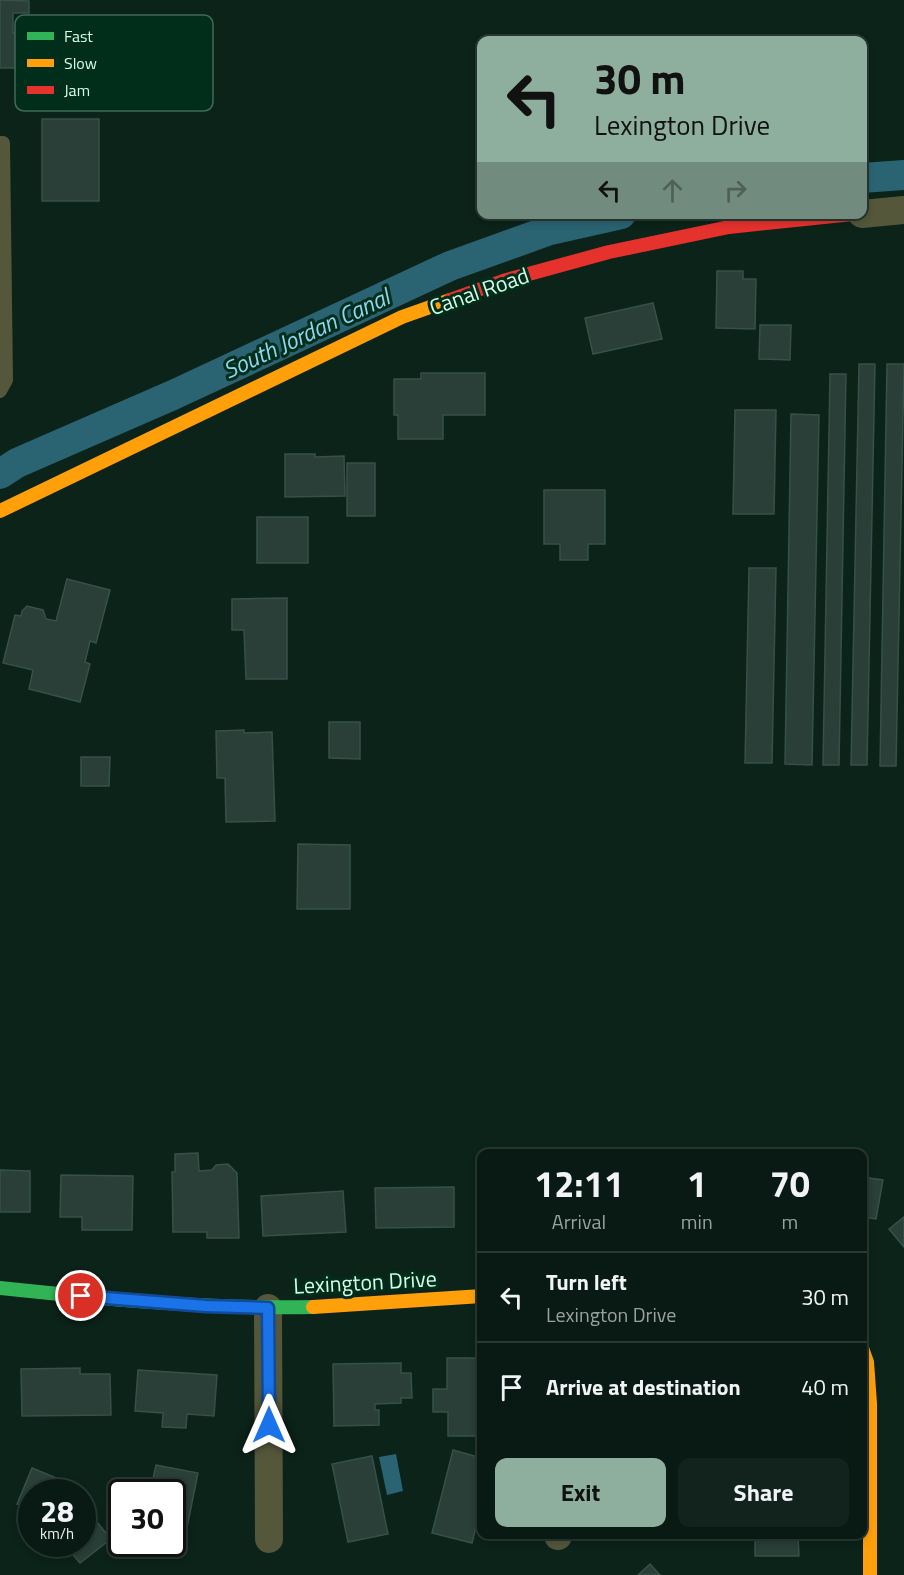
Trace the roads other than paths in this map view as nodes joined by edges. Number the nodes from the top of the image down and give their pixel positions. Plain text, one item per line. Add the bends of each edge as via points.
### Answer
1 (0, 144) edge
2 (904, 210) edge
3 (867, 214) edge
4 (805, 219) edge
5 (0, 391) edge
6 (0, 511) edge
7 (0, 1288) edge
8 (477, 1296) edge
9 (268, 1308) junction
10 (867, 1362) edge
11 (269, 1539) dead end
12 (870, 1575) edge

1 - 5 lane via 6,380
2 - 3 street
4 - 6 street, Canal Road via 729,227 609,252 503,281 402,317
7 - 9 street, Lexington Drive
8 - 9 street, Lexington Drive
9 - 11 street
10 - 12 street

